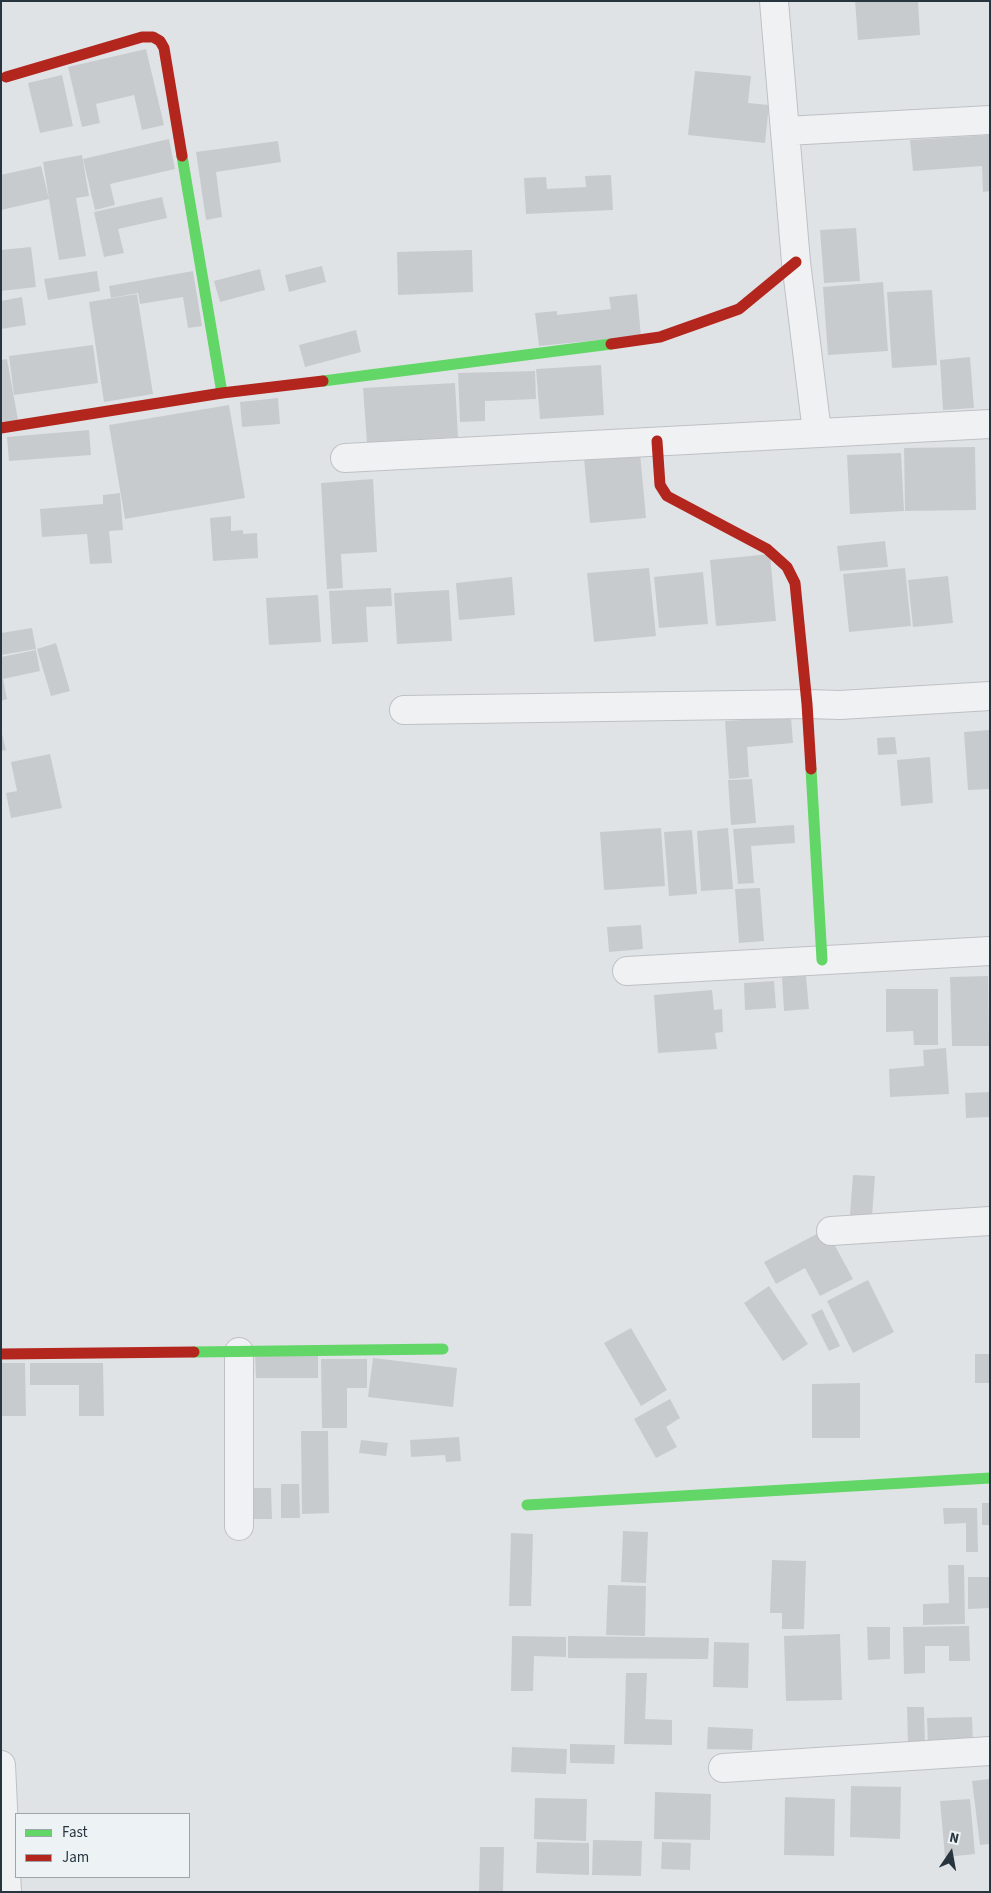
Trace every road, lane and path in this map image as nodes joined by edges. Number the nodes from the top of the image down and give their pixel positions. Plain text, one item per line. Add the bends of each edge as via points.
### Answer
1 (774, 1) edge
2 (6, 77) dead end
3 (990, 120) edge
4 (786, 131) junction
5 (796, 262) junction
6 (222, 393) junction
7 (990, 424) edge
8 (1, 428) edge
9 (817, 432) junction
10 (657, 441) junction
11 (345, 458) dead end
12 (990, 696) edge
13 (807, 704) junction
14 (404, 710) dead end
15 (990, 951) edge
16 (822, 960) junction
17 (626, 971) dead end
18 (990, 1222) edge
19 (831, 1231) dead end
20 (443, 1349) dead end
21 (239, 1352) junction
22 (1, 1354) edge
23 (990, 1478) edge
24 (527, 1505) dead end
25 (239, 1526) dead end
26 (990, 1751) edge
27 (1, 1765) edge
28 (723, 1768) dead end
29 (7, 1892) edge

1 - 4 street
2 - 6 street via 142,37 160,41 164,48
3 - 4 street
4 - 5 street
5 - 6 street via 739,309 660,337
5 - 9 street
6 - 8 street
7 - 9 street
9 - 10 street
10 - 11 street
10 - 13 street via 660,486 667,496 767,549 787,567 796,583
12 - 13 street
13 - 14 street
13 - 16 street
15 - 16 street
16 - 17 street
18 - 19 street
20 - 21 street
21 - 22 street
21 - 25 street
23 - 24 street
26 - 28 street
27 - 29 street

